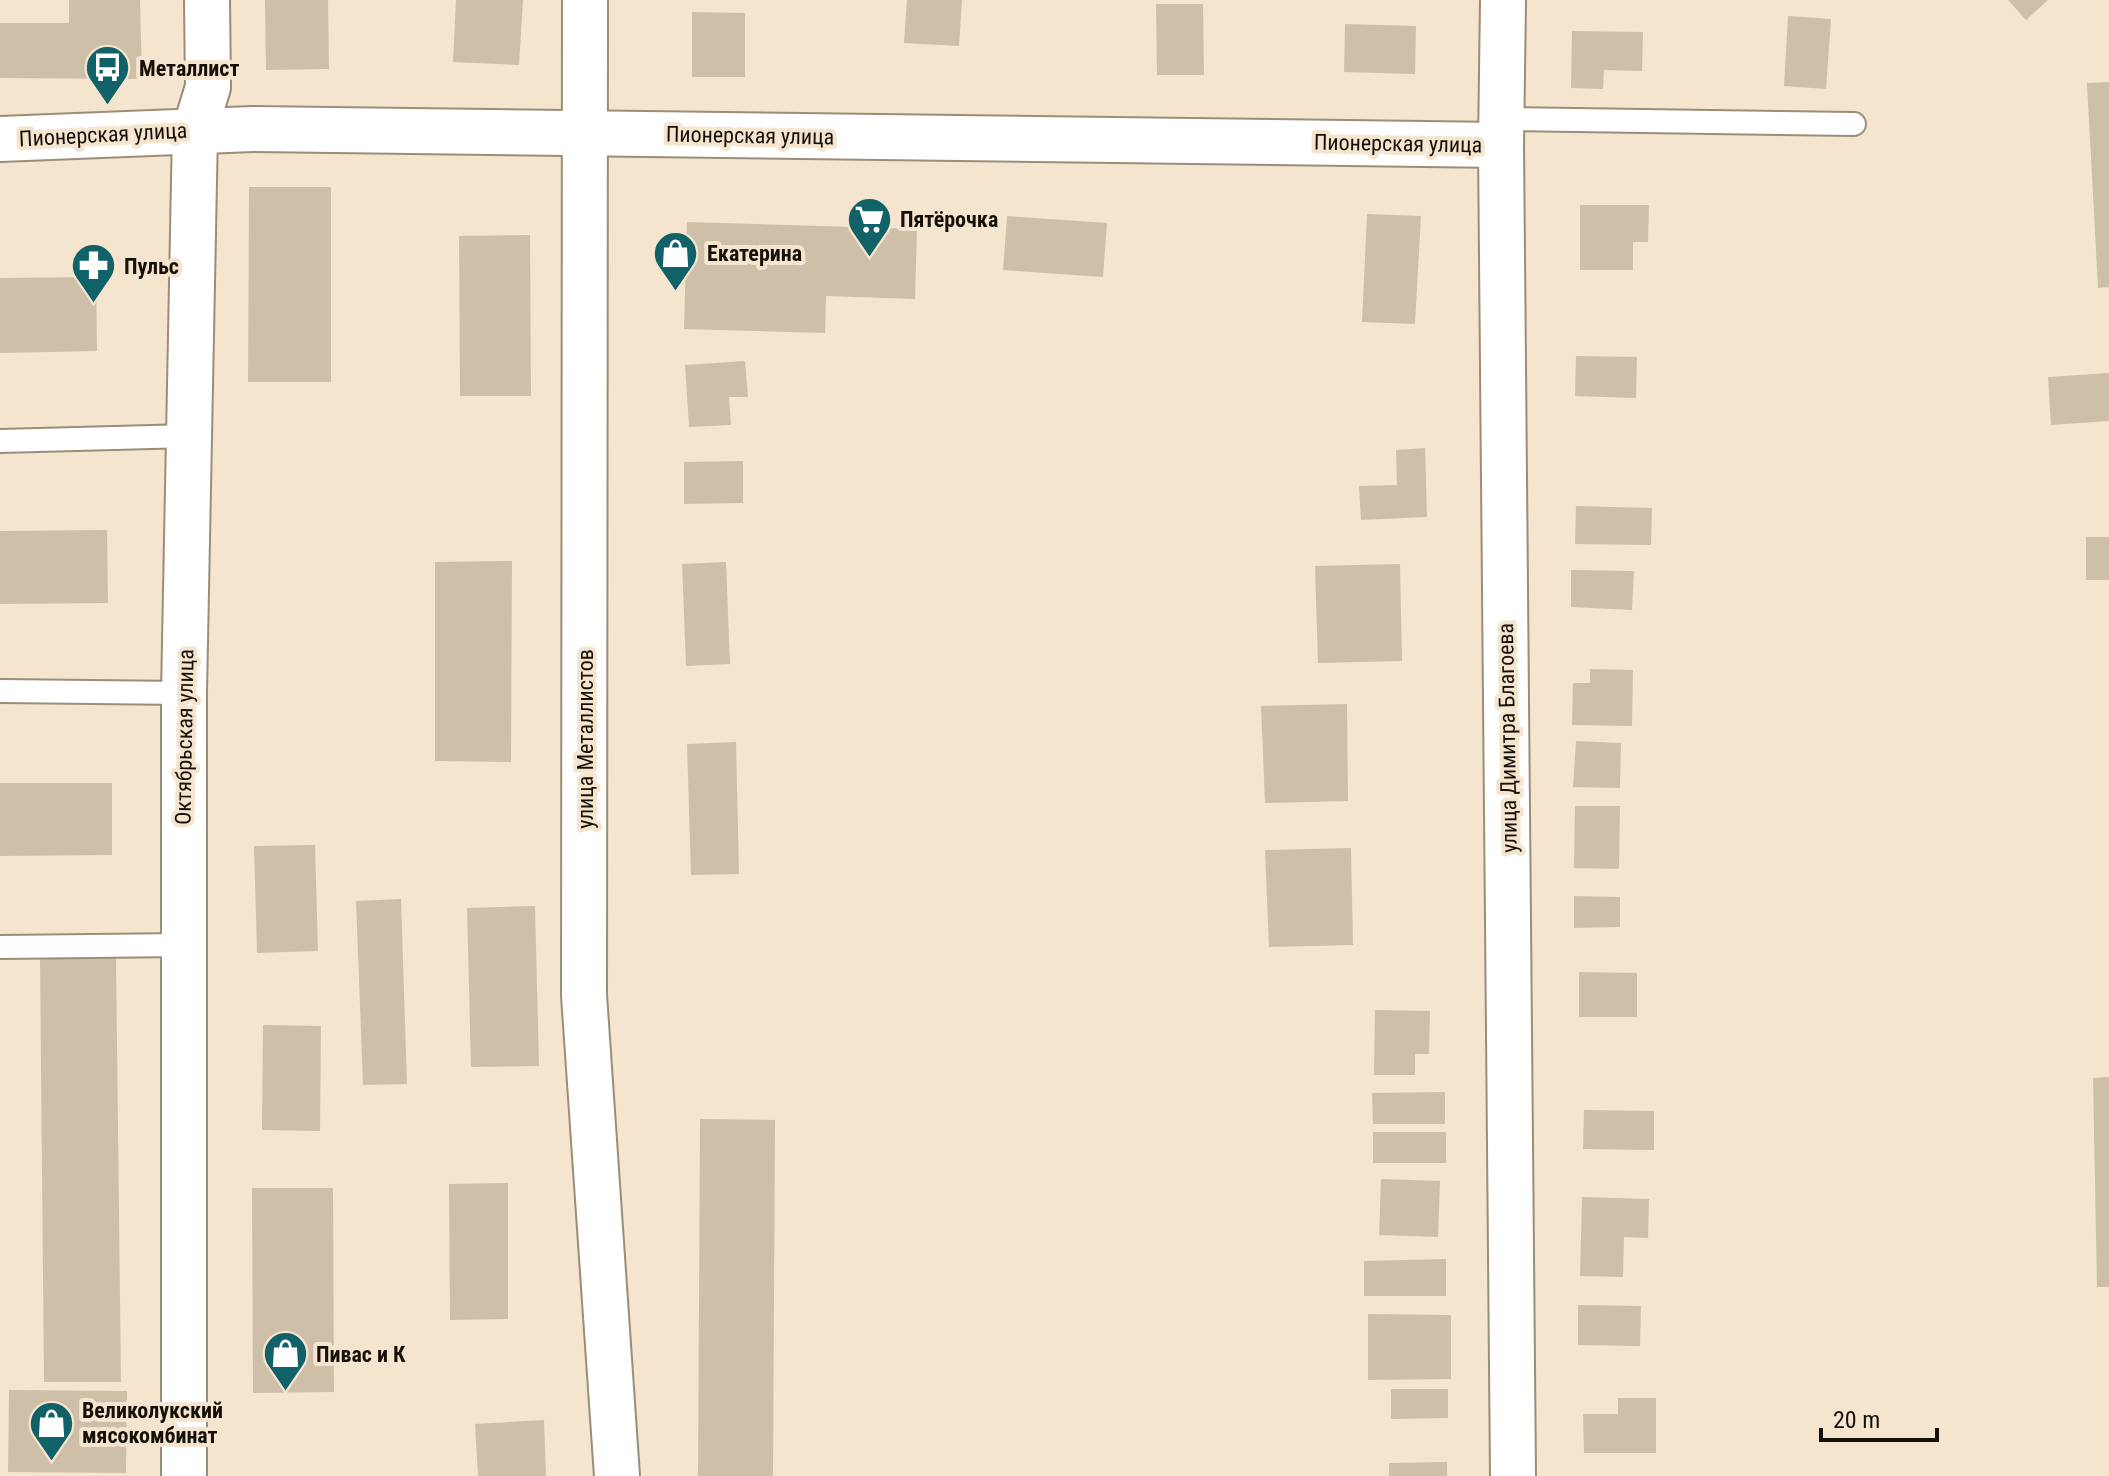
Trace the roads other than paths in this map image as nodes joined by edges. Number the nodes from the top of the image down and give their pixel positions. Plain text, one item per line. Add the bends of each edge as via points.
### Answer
1 (207, 0) edge
2 (585, 0) edge
3 (1503, 0) edge
4 (1854, 124) dead end
5 (195, 130) junction
6 (1501, 132) junction
7 (586, 133) junction
8 (0, 139) edge
9 (190, 436) junction
10 (0, 441) edge
11 (0, 691) edge
12 (184, 693) junction
13 (183, 945) junction
14 (0, 947) edge
15 (184, 1476) edge
16 (617, 1476) edge
17 (1513, 1476) edge

1 - 5 main road, Октябрьская улица via 208,87
2 - 7 main road, улица Металлистов
3 - 6 main road, улица Димитра Благоева
4 - 6 lane
5 - 7 main road, Пионерская улица
5 - 8 main road, Пионерская улица
5 - 9 main road, Октябрьская улица
6 - 7 main road, Пионерская улица
6 - 17 main road, улица Димитра Благоева
7 - 16 main road, улица Металлистов via 584,995
9 - 10 lane
9 - 12 main road, Октябрьская улица
11 - 12 lane
12 - 13 main road, Октябрьская улица
13 - 14 lane
13 - 15 main road, Октябрьская улица

